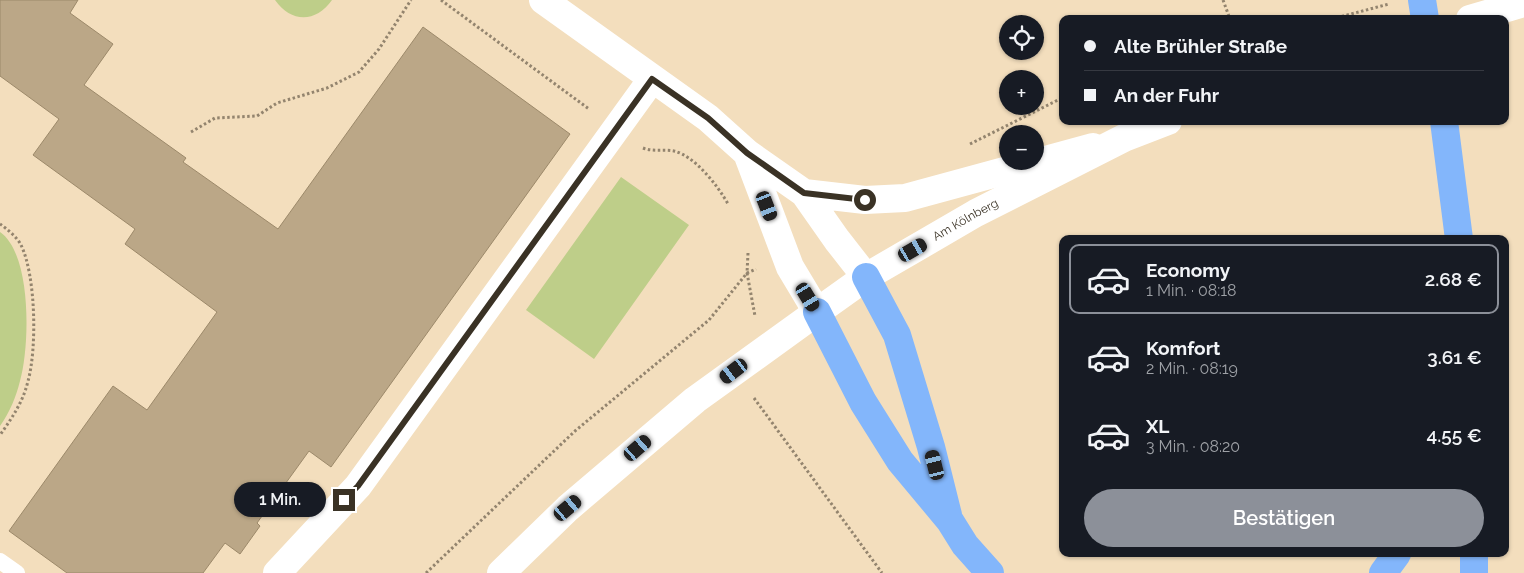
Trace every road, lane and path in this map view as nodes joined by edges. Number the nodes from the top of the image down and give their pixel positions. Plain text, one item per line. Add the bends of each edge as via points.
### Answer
1 (411, 0) edge
2 (543, 0) edge
3 (1223, 0) edge
4 (1422, 0) edge
5 (1395, 2) dead end
6 (1524, 3) edge
7 (1229, 15) edge
8 (1347, 15) edge
9 (1425, 15) edge
10 (1484, 15) edge
11 (652, 79) junction
12 (1158, 125) edge
13 (1445, 125) edge
14 (191, 132) dead end
15 (1124, 138) junction
16 (747, 153) junction
17 (804, 193) junction
18 (0, 224) edge
19 (1458, 235) edge
20 (748, 273) dead end
21 (866, 277) junction
22 (817, 312) junction
23 (734, 371) junction
24 (0, 435) edge
25 (950, 521) junction
26 (1395, 557) edge
27 (1474, 557) edge
28 (0, 561) edge
29 (17, 573) edge
30 (277, 573) edge
31 (426, 573) edge
32 (501, 573) edge
33 (882, 573) edge
34 (990, 573) edge
35 (1383, 573) edge
36 (1474, 573) edge

1 - 14 path via 379,49 358,72 327,88 277,103 257,116 215,118
2 - 11 street
3 - 7 path
4 - 9 highway
5 - 8 path
6 - 10 street
11 - 16 street via 708,118
11 - 30 street via 358,486
12 - 15 street, Am Kölnberg
13 - 19 highway
15 - 17 street via 905,198 865,200
15 - 21 street, Am Kölnberg via 976,213
16 - 17 street
16 - 22 street via 790,267
17 - 21 street
18 - 24 path via 21,244 33,304 28,380 18,408
20 - 31 path via 708,320 575,431
21 - 22 street, Am Kölnberg
21 - 25 highway via 897,335
22 - 23 street, Am Kölnberg
22 - 25 highway via 863,402 900,461
23 - 32 street, Am Kölnberg via 568,508
23 - 33 path
25 - 34 highway
26 - 35 highway
27 - 36 highway
28 - 29 lane

